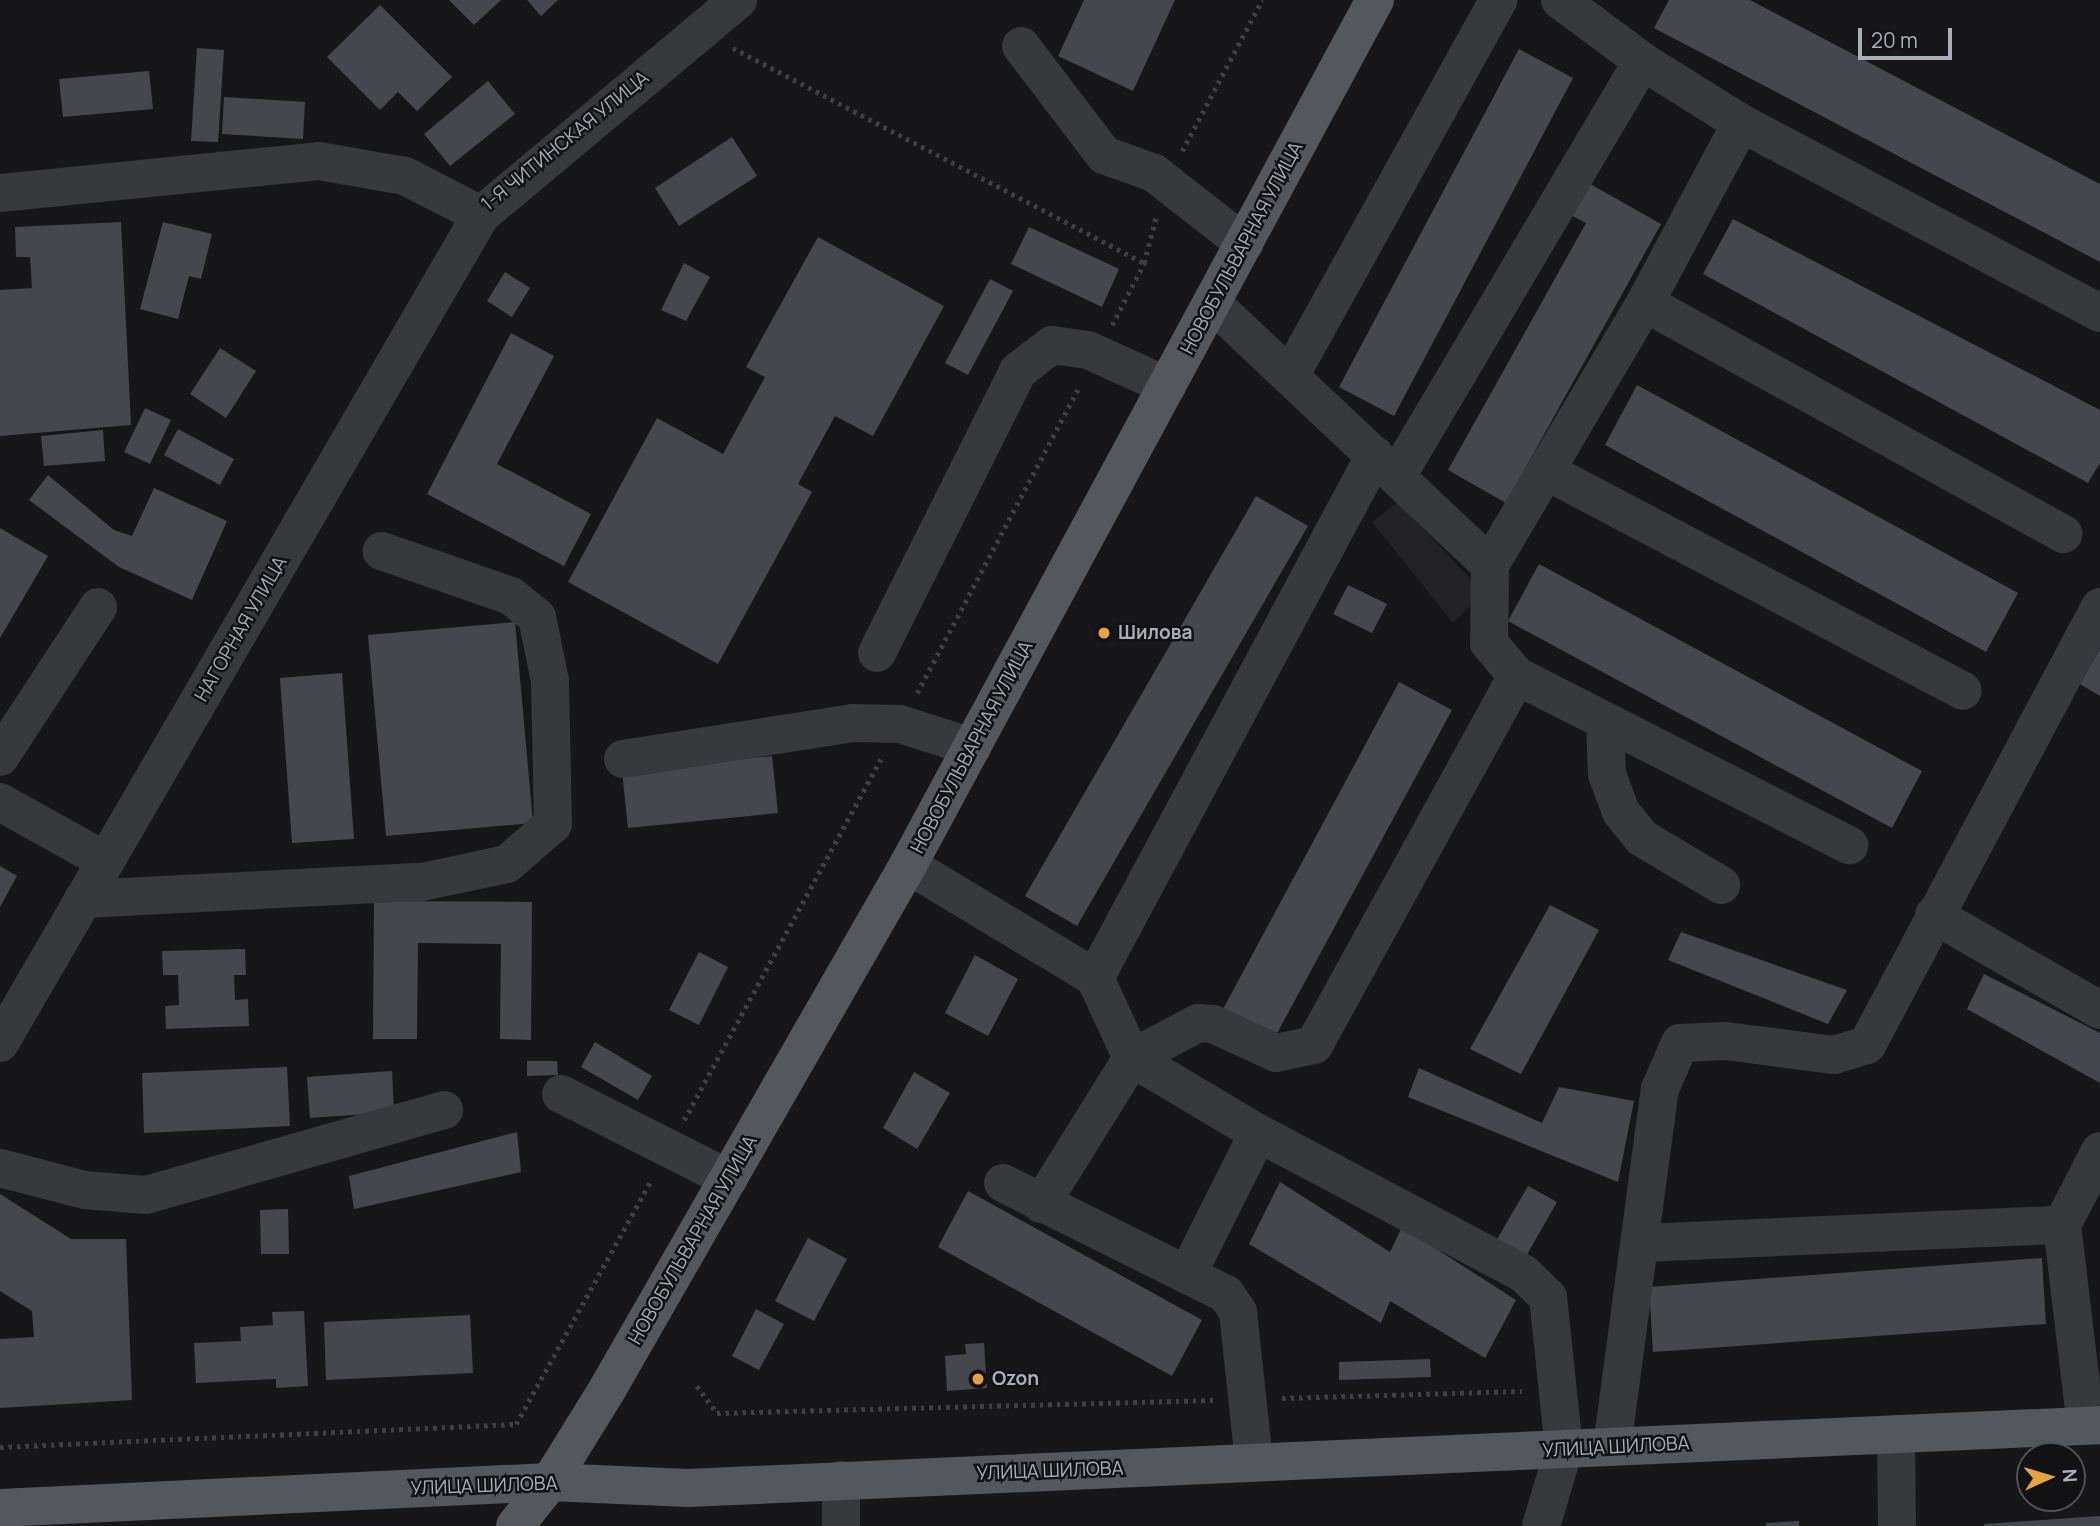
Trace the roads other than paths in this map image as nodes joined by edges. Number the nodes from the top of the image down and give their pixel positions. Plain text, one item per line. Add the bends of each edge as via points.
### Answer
1 (738, 0) edge
2 (1376, 0) edge
3 (1498, 0) edge
4 (1560, 0) edge
5 (1021, 46) dead end
6 (1642, 61) junction
7 (1741, 123) junction
8 (0, 193) edge
9 (481, 215) junction
10 (1245, 244) junction
11 (1212, 303) junction
12 (1645, 303) junction
13 (2100, 313) edge
14 (1290, 376) junction
15 (1167, 386) junction
16 (1386, 466) junction
17 (1546, 471) junction
18 (2063, 534) dead end
19 (382, 551) dead end
20 (1490, 565) junction
21 (97, 607) dead end
22 (2100, 607) edge
23 (877, 653) dead end
24 (1517, 676) junction
25 (1963, 691) dead end
26 (1605, 724) junction
27 (972, 747) junction
28 (0, 757) edge
29 (623, 759) dead end
30 (0, 802) edge
31 (1849, 845) dead end
32 (106, 861) junction
33 (908, 865) junction
34 (1721, 885) dead end
35 (83, 900) junction
36 (1934, 915) junction
37 (1095, 978) junction
38 (2100, 1010) edge
39 (0, 1043) edge
40 (1132, 1058) junction
41 (561, 1094) dead end
42 (444, 1110) dead end
43 (1258, 1133) junction
44 (2100, 1151) edge
45 (0, 1168) edge
46 (729, 1180) junction
47 (1003, 1183) dead end
48 (1041, 1204) junction
49 (2062, 1225) junction
50 (1642, 1243) junction
51 (1189, 1271) junction
52 (2093, 1426) edge
53 (1896, 1434) junction
54 (1612, 1447) junction
55 (1564, 1449) junction
56 (1254, 1462) junction
57 (841, 1480) junction
58 (550, 1482) junction
59 (0, 1508) edge
60 (515, 1526) edge
61 (533, 1526) edge
62 (841, 1526) edge
63 (1541, 1526) edge
64 (1897, 1526) edge

1 - 9 street, 1-Я ЧИТИНСКАЯ УЛИЦА
2 - 10 main road, НОВОБУЛЬВАРНАЯ УЛИЦА
3 - 14 street
4 - 6 street
5 - 10 street via 1104,155 1165,183
6 - 7 street
6 - 16 street
7 - 12 street
7 - 13 street
8 - 9 street, 1-Я ЧИТИНСКАЯ УЛИЦА via 319,161 405,176
9 - 32 street, НАГОРНАЯ УЛИЦА
10 - 11 main road, НОВОБУЛЬВАРНАЯ УЛИЦА
11 - 14 street
11 - 15 main road, НОВОБУЛЬВАРНАЯ УЛИЦА
12 - 17 street
12 - 18 street
14 - 16 street
15 - 23 street via 1096,354 1052,345 1018,371
15 - 27 main road, НОВОБУЛЬВАРНАЯ УЛИЦА
16 - 20 street
16 - 37 street
17 - 20 street
17 - 25 street
19 - 35 street via 511,596 537,617 550,681 553,824 507,864 422,882
20 - 24 street via 1489,643
21 - 28 street
22 - 36 street
24 - 26 street
24 - 40 street via 1314,1045 1276,1053 1199,1023
26 - 31 street
26 - 34 street via 1607,774 1621,812 1642,838
27 - 29 street via 900,724 853,723
27 - 33 main road, НОВОБУЛЬВАРНАЯ УЛИЦА
30 - 32 street
32 - 35 street, НАГОРНАЯ УЛИЦА
33 - 37 street
33 - 46 main road, НОВОБУЛЬВАРНАЯ УЛИЦА
35 - 39 street, НАГОРНАЯ УЛИЦА
36 - 38 street
36 - 50 street via 1867,1045 1833,1055 1726,1041 1680,1043 1660,1089
37 - 40 street
40 - 43 street
40 - 48 street
41 - 46 street
42 - 45 street via 146,1195 85,1190
43 - 51 street
43 - 55 street via 1524,1274 1548,1297
44 - 49 street
46 - 58 main road, НОВОБУЛЬВАРНАЯ УЛИЦА
47 - 48 street
48 - 51 street
49 - 50 street
49 - 52 street
50 - 54 street
51 - 56 street via 1226,1294 1238,1312
52 - 53 main road, УЛИЦА ШИЛОВА
53 - 54 main road, УЛИЦА ШИЛОВА
53 - 64 street
54 - 55 main road, УЛИЦА ШИЛОВА
55 - 56 main road, УЛИЦА ШИЛОВА
55 - 63 street
56 - 57 main road, УЛИЦА ШИЛОВА
57 - 58 main road, УЛИЦА ШИЛОВА via 688,1488
57 - 62 street
58 - 59 main road, УЛИЦА ШИЛОВА
58 - 60 main road, НОВОБУЛЬВАРНАЯ УЛИЦА
58 - 61 main road, НОВОБУЛЬВАРНАЯ УЛИЦА

